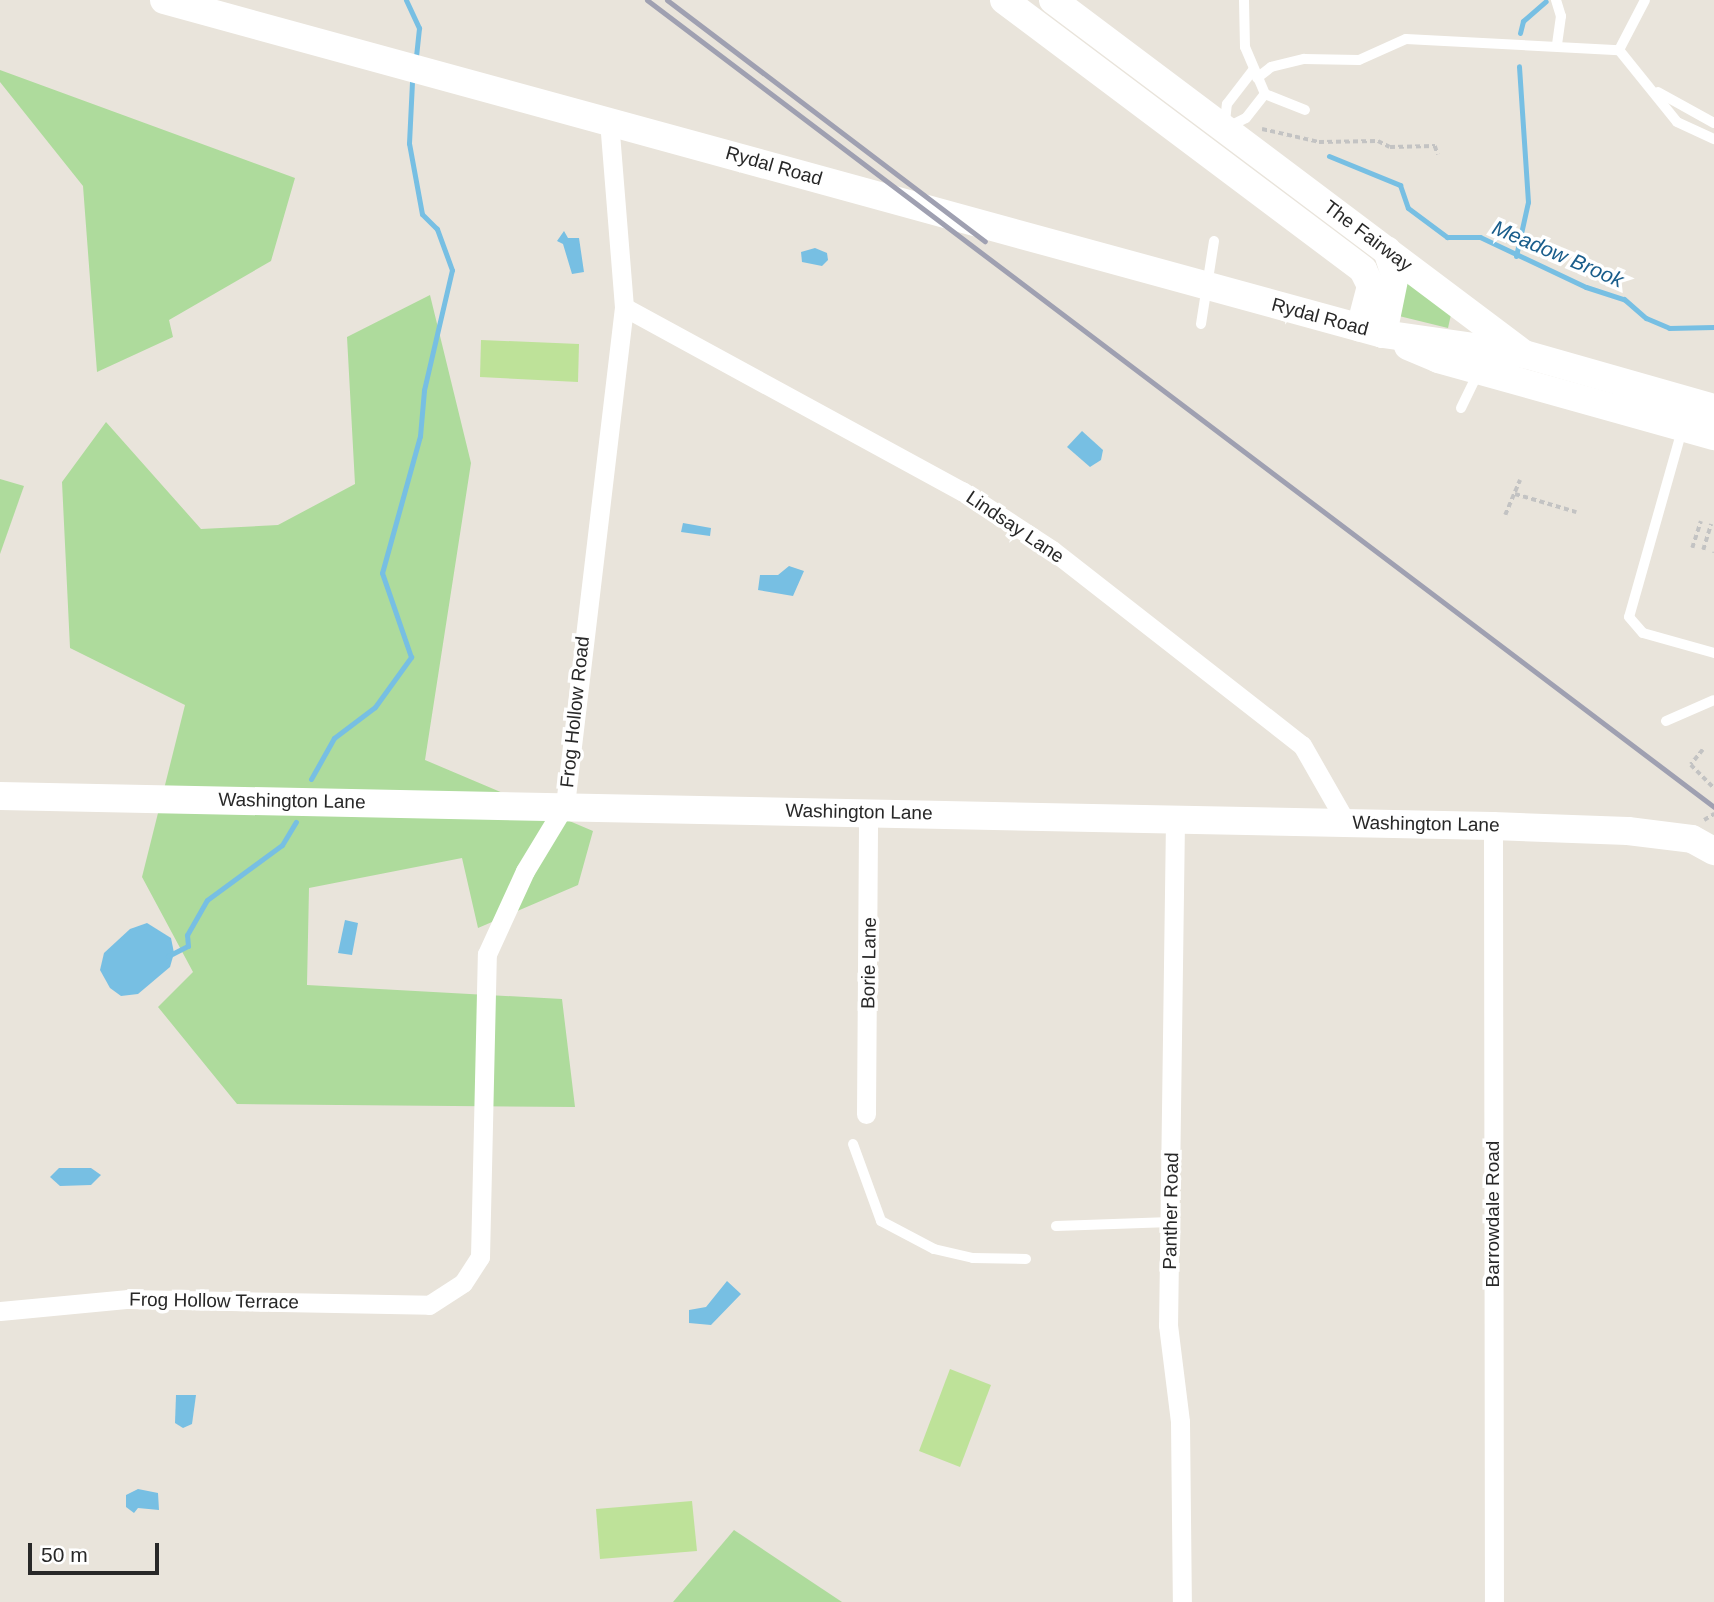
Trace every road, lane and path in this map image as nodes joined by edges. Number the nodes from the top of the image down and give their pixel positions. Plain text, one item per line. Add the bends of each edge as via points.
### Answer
1 (164, 0) edge
2 (1004, 0) edge
3 (1053, 0) edge
4 (1244, 0) edge
5 (1556, 0) edge
6 (1645, 0) edge
7 (1557, 46) junction
8 (1619, 50) junction
9 (1256, 74) junction
10 (1654, 90) junction
11 (1265, 94) junction
12 (1305, 110) dead end
13 (609, 120) junction
14 (1714, 123) edge
15 (1224, 128) junction
16 (1254, 132) dead end
17 (1714, 139) edge
18 (1206, 153) junction
19 (1438, 155) dead end
20 (1214, 241) dead end
21 (1387, 250) junction
22 (1209, 286) junction
23 (624, 307) junction
24 (1201, 324) dead end
25 (1371, 331) junction
26 (1524, 354) junction
27 (1483, 359) junction
28 (1461, 408) dead end
29 (1714, 408) edge
30 (1682, 428) junction
31 (1714, 436) edge
32 (1520, 480) dead end
33 (1516, 494) junction
34 (1576, 512) dead end
35 (1505, 515) dead end
36 (1701, 521) dead end
37 (1711, 523) dead end
38 (1692, 548) dead end
39 (1703, 551) dead end
40 (1714, 653) edge
41 (1714, 700) edge
42 (1666, 721) dead end
43 (1703, 750) dead end
44 (1714, 788) edge
45 (0, 796) edge
46 (565, 806) junction
47 (868, 812) junction
48 (1714, 814) edge
49 (1707, 817) dead end
50 (1175, 820) junction
51 (1346, 822) junction
52 (1493, 826) junction
53 (1714, 851) edge
54 (866, 1114) dead end
55 (853, 1144) dead end
56 (1171, 1222) junction
57 (1056, 1226) dead end
58 (1026, 1259) dead end
59 (429, 1305) joint
60 (0, 1311) edge
61 (1182, 1602) edge
62 (1494, 1602) edge

1 - 13 main road, Rydal Road
2 - 18 main road, The Fairway
3 - 15 main road, The Fairway
4 - 9 lane via 1245,47
5 - 7 lane via 1561,16
6 - 8 lane
7 - 8 lane
7 - 9 lane via 1406,39 1359,60 1304,59
8 - 10 lane
9 - 11 lane
9 - 15 lane via 1227,104
10 - 14 lane
10 - 17 lane via 1677,122
11 - 12 lane
11 - 15 lane via 1245,118
13 - 22 main road, Rydal Road
13 - 23 street, Frog Hollow Road
15 - 18 main road
15 - 21 main road, The Fairway
16 - 19 path via 1267,128 1319,142 1436,146
18 - 25 main road, The Fairway via 1363,270 1371,286
20 - 22 lane
21 - 25 main road via 1395,275
21 - 26 main road, The Fairway
22 - 24 lane
22 - 25 main road, Rydal Road
23 - 46 street, Frog Hollow Road
23 - 51 street, Lindsay Lane via 962,491 1052,550 1302,745
25 - 27 main road, Rydal Road via 1438,359
26 - 27 main road, Rydal Road
26 - 29 main road, The Fairway
27 - 28 lane
27 - 30 main road, Rydal Road
30 - 31 main road, Rydal Road
30 - 40 lane via 1629,617 1643,633
32 - 33 path
33 - 34 path
33 - 35 path
36 - 38 path
37 - 39 path
41 - 42 lane
43 - 44 path via 1691,765
45 - 46 main road, Washington Lane
46 - 47 main road, Washington Lane
46 - 59 street, Frog Hollow Road via 525,871 487,954 480,1257 463,1283
47 - 50 main road, Washington Lane
47 - 54 street, Borie Lane
48 - 49 path
50 - 51 main road, Washington Lane
50 - 56 street, Panther Road
51 - 52 main road, Washington Lane
52 - 53 main road, Washington Lane via 1628,831 1692,839
52 - 62 street, Barrowdale Road
55 - 58 lane via 881,1221 934,1249 973,1258
56 - 57 lane
56 - 61 street, Panther Road via 1168,1325 1180,1422
59 - 60 street, Frog Hollow Terrace via 128,1299

